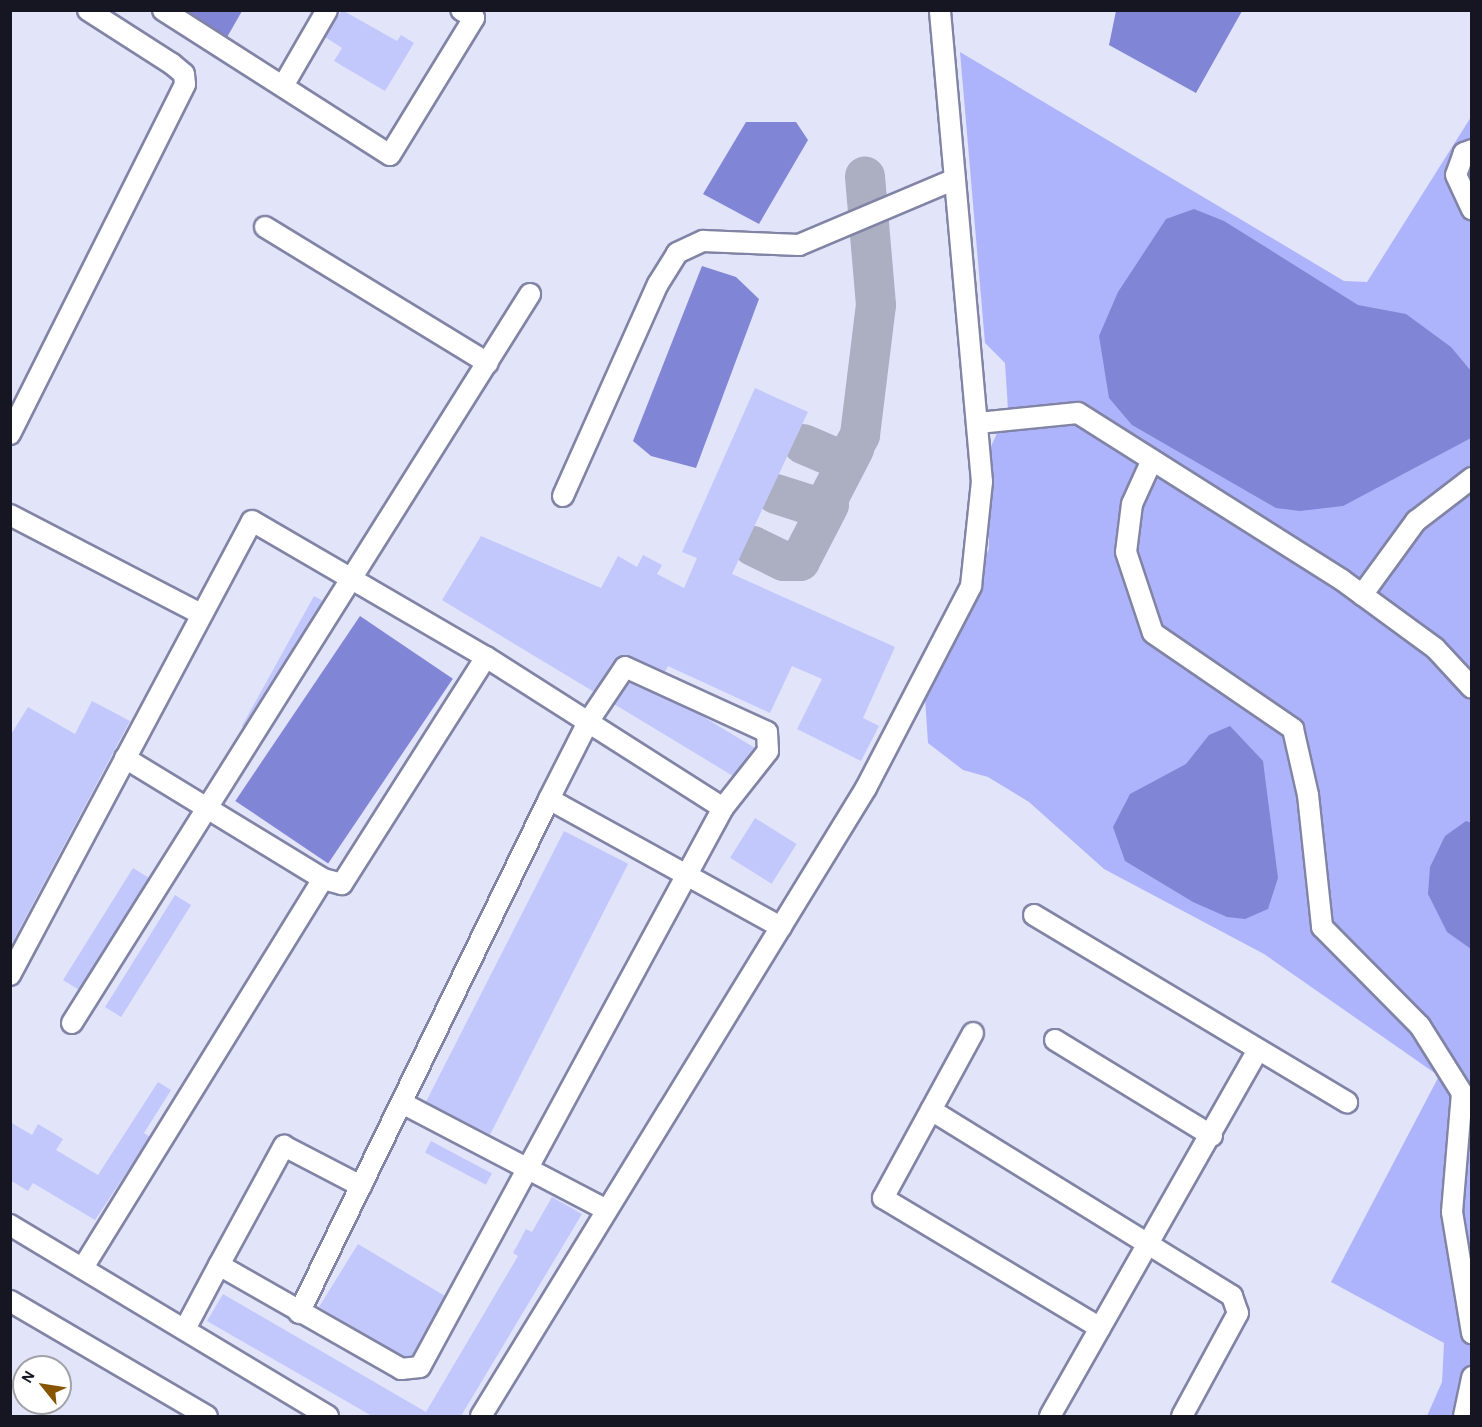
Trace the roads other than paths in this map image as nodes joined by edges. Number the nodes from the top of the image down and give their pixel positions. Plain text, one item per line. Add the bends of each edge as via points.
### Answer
1 (88, 10) edge
2 (163, 10) edge
3 (327, 10) edge
4 (461, 10) edge
5 (940, 10) edge
6 (283, 86) junction
7 (1472, 150) edge
8 (953, 180) junction
9 (1472, 209) edge
10 (265, 227) dead end
11 (530, 294) dead end
12 (488, 363) junction
13 (978, 423) junction
14 (10, 434) edge
15 (1152, 460) junction
16 (1472, 478) edge
17 (563, 496) dead end
18 (10, 515) edge
19 (353, 581) junction
20 (1362, 595) junction
21 (201, 614) junction
22 (486, 657) junction
23 (1472, 688) edge
24 (588, 722) junction
25 (125, 758) junction
26 (549, 799) junction
27 (208, 807) junction
28 (723, 808) junction
29 (686, 875) junction
30 (323, 879) junction
31 (1034, 915) dead end
32 (781, 927) junction
33 (10, 975) edge
34 (72, 1023) dead end
35 (973, 1033) dead end
36 (1055, 1040) dead end
37 (1258, 1050) junction
38 (402, 1102) junction
39 (1347, 1102) dead end
40 (931, 1110) junction
41 (1212, 1136) junction
42 (527, 1167) junction
43 (361, 1186) junction
44 (607, 1210) junction
45 (10, 1225) edge
46 (1146, 1245) junction
47 (219, 1265) junction
48 (83, 1268) junction
49 (10, 1301) edge
50 (299, 1313) junction
51 (1100, 1328) junction
52 (185, 1329) junction
53 (1472, 1333) edge
54 (1472, 1377) edge
55 (303, 1410) edge
56 (207, 1416) edge
57 (328, 1416) edge
58 (481, 1416) edge
59 (1050, 1416) edge
60 (1182, 1416) edge
61 (1464, 1416) edge

1 - 14 street via 172,64 184,74 185,84
2 - 6 street
3 - 6 street
4 - 6 street via 474,18 390,155
5 - 8 street
7 - 9 street via 1464,153 1456,175
8 - 13 street
8 - 17 street via 799,245 703,241 677,253 658,284
10 - 12 street
11 - 12 street
12 - 19 street
13 - 15 street via 1072,411
13 - 32 street via 982,482 972,586 866,788
15 - 20 street
15 - 53 street via 1132,504 1126,552 1153,633 1293,729 1308,795 1322,927 1420,1026 1462,1093 1452,1212
16 - 20 street via 1416,521
18 - 21 street
19 - 21 street via 252,521
19 - 22 street
19 - 27 street
20 - 23 street via 1435,648
21 - 25 street
22 - 24 street
22 - 30 street via 342,884
24 - 26 street
24 - 28 street
24 - 28 street via 630,666 767,732 768,751
25 - 27 street
25 - 33 street
26 - 29 street
26 - 38 street
27 - 30 street
27 - 34 street
28 - 29 street
29 - 32 street
29 - 42 street
30 - 48 street
31 - 37 street
32 - 44 street
35 - 40 street
36 - 41 street
37 - 39 street
37 - 41 street
38 - 42 street
38 - 43 street
40 - 46 street
40 - 51 street via 885,1203
41 - 46 street
42 - 44 street
42 - 50 street via 415,1371 401,1369
43 - 47 street via 284,1146
43 - 50 street
44 - 58 street
45 - 48 street
46 - 51 street
46 - 60 street via 1222,1286 1236,1303 1226,1339
47 - 50 street
47 - 52 street
48 - 52 street
49 - 56 street
51 - 59 street
52 - 55 street
54 - 61 street
55 - 57 street

